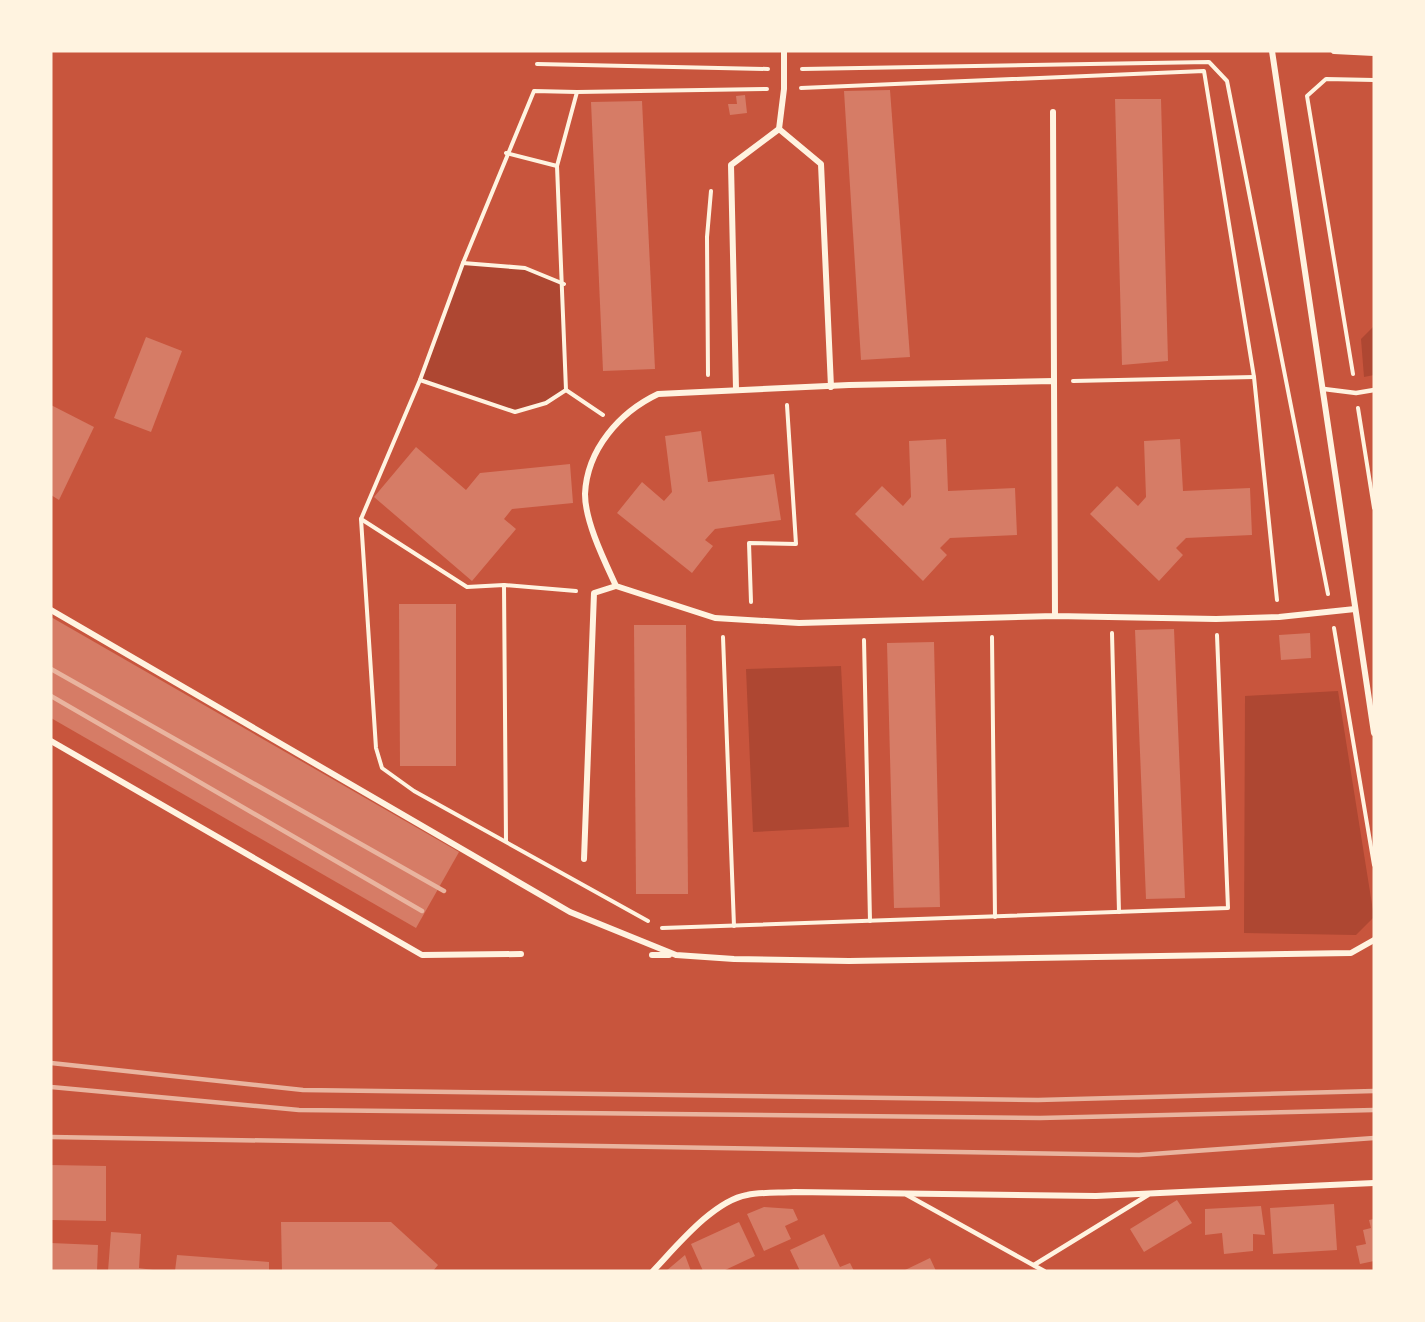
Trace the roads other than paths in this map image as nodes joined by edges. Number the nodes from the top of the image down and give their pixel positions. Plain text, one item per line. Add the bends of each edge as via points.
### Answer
1 (784, 51) edge
2 (1272, 51) edge
3 (1334, 51) edge
4 (1374, 53) edge
5 (1053, 112) dead end
6 (779, 129) junction
7 (1054, 381) junction
8 (831, 387) junction
9 (736, 389) junction
10 (1324, 389) junction
11 (1374, 390) edge
12 (616, 586) junction
13 (1355, 609) junction
14 (51, 610) edge
15 (1055, 616) junction
16 (1374, 733) edge
17 (51, 741) edge
18 (584, 860) dead end
19 (1374, 940) edge
20 (521, 954) dead end
21 (652, 955) dead end
22 (676, 955) junction
23 (1374, 1183) edge
24 (1150, 1193) junction
25 (908, 1195) junction
26 (1034, 1265) junction
27 (653, 1271) edge
28 (1044, 1271) edge

1 - 6 street
2 - 10 street
3 - 4 street
5 - 7 street
6 - 8 street via 821,164
6 - 9 street via 731,165
7 - 8 street
7 - 15 street
8 - 9 street
9 - 12 street via 658,394 638,403 616,423 594,454 585,495 597,545
10 - 11 lane via 1356,393
10 - 13 street
12 - 15 street via 673,606 751,620
12 - 18 street via 594,593
13 - 15 street via 1216,620
13 - 16 street
14 - 22 street via 570,912
17 - 20 street via 422,955
19 - 22 street via 1351,953 849,961
21 - 22 street
23 - 24 street
24 - 25 street
24 - 26 lane
25 - 26 lane
25 - 27 street via 746,1195 725,1204 695,1227
26 - 28 lane

